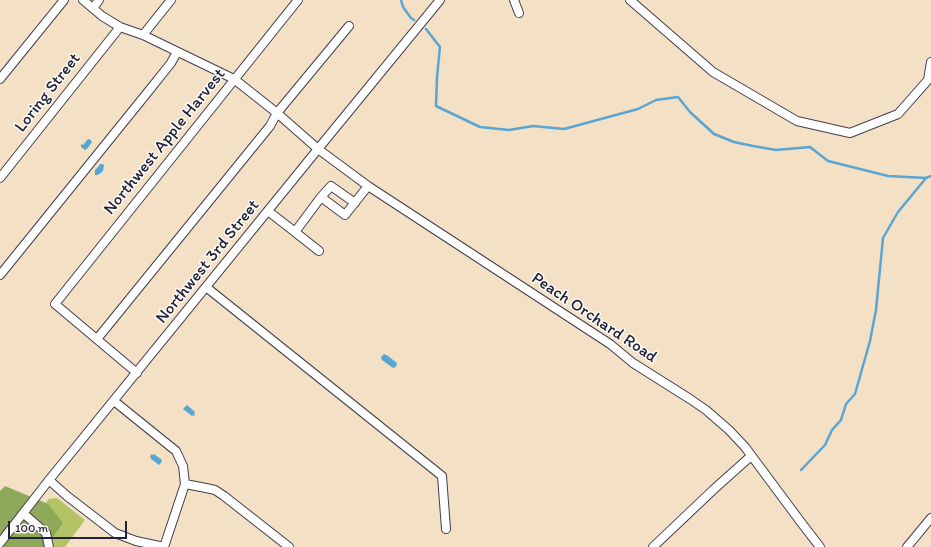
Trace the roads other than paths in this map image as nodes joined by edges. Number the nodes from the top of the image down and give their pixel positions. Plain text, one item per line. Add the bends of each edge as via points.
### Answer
1 (64, 0) edge
2 (83, 0) edge
3 (99, 0) edge
4 (171, 0) edge
5 (298, 0) edge
6 (440, 0) edge
7 (514, 0) edge
8 (630, 0) edge
9 (92, 8) junction
10 (519, 13) dead end
11 (349, 26) dead end
12 (120, 27) junction
13 (143, 35) junction
14 (177, 52) junction
15 (931, 62) edge
16 (0, 79) edge
17 (234, 80) junction
18 (277, 113) junction
19 (318, 149) junction
20 (0, 178) edge
21 (368, 186) junction
22 (321, 197) junction
23 (355, 203) junction
24 (268, 210) junction
25 (295, 232) junction
26 (319, 251) dead end
27 (0, 275) edge
28 (206, 287) junction
29 (97, 339) junction
30 (137, 372) junction
31 (114, 401) junction
32 (751, 456) junction
33 (49, 480) junction
34 (186, 484) junction
35 (24, 514) junction
36 (931, 518) edge
37 (446, 529) dead end
38 (0, 543) edge
39 (49, 547) edge
40 (164, 547) edge
41 (289, 547) edge
42 (653, 547) edge
43 (820, 547) edge
44 (907, 547) edge

1 - 16 street
2 - 9 street, Peach Orchard Road
3 - 9 street
4 - 13 street
5 - 17 street, Northwest Apple Harvest
6 - 19 street, Northwest 3rd Street
7 - 10 street
8 - 15 street via 713,72 797,121 850,132 898,114 928,80
9 - 12 street, Peach Orchard Road
11 - 18 street
12 - 13 street, Peach Orchard Road
12 - 20 street, Loring Street
13 - 14 street, Peach Orchard Road
14 - 17 street, Peach Orchard Road
14 - 27 street via 171,63
17 - 18 street, Peach Orchard Road
17 - 29 street, Northwest Apple Harvest via 55,304
18 - 19 street, Peach Orchard Road
18 - 29 street via 270,126
19 - 21 street, Peach Orchard Road
19 - 24 street, Northwest 3rd Street
21 - 23 street
21 - 32 street, Peach Orchard Road via 706,410 729,430
22 - 23 street via 331,186
22 - 23 street via 345,215
22 - 25 street
24 - 25 street
24 - 28 street, Northwest 3rd Street
25 - 26 street
28 - 30 street, Northwest 3rd Street
28 - 37 street via 442,476
29 - 30 street
30 - 31 street, Northwest 3rd Street
31 - 33 street, Northwest 3rd Street
31 - 34 street via 176,451 183,466
32 - 42 street
32 - 43 street, Peach Orchard Road
33 - 35 street, Northwest 3rd Street
33 - 40 street via 115,533
34 - 40 street
34 - 41 street via 214,490 224,496
35 - 38 street, Northwest 3rd Street
35 - 39 street via 46,533
36 - 44 street

